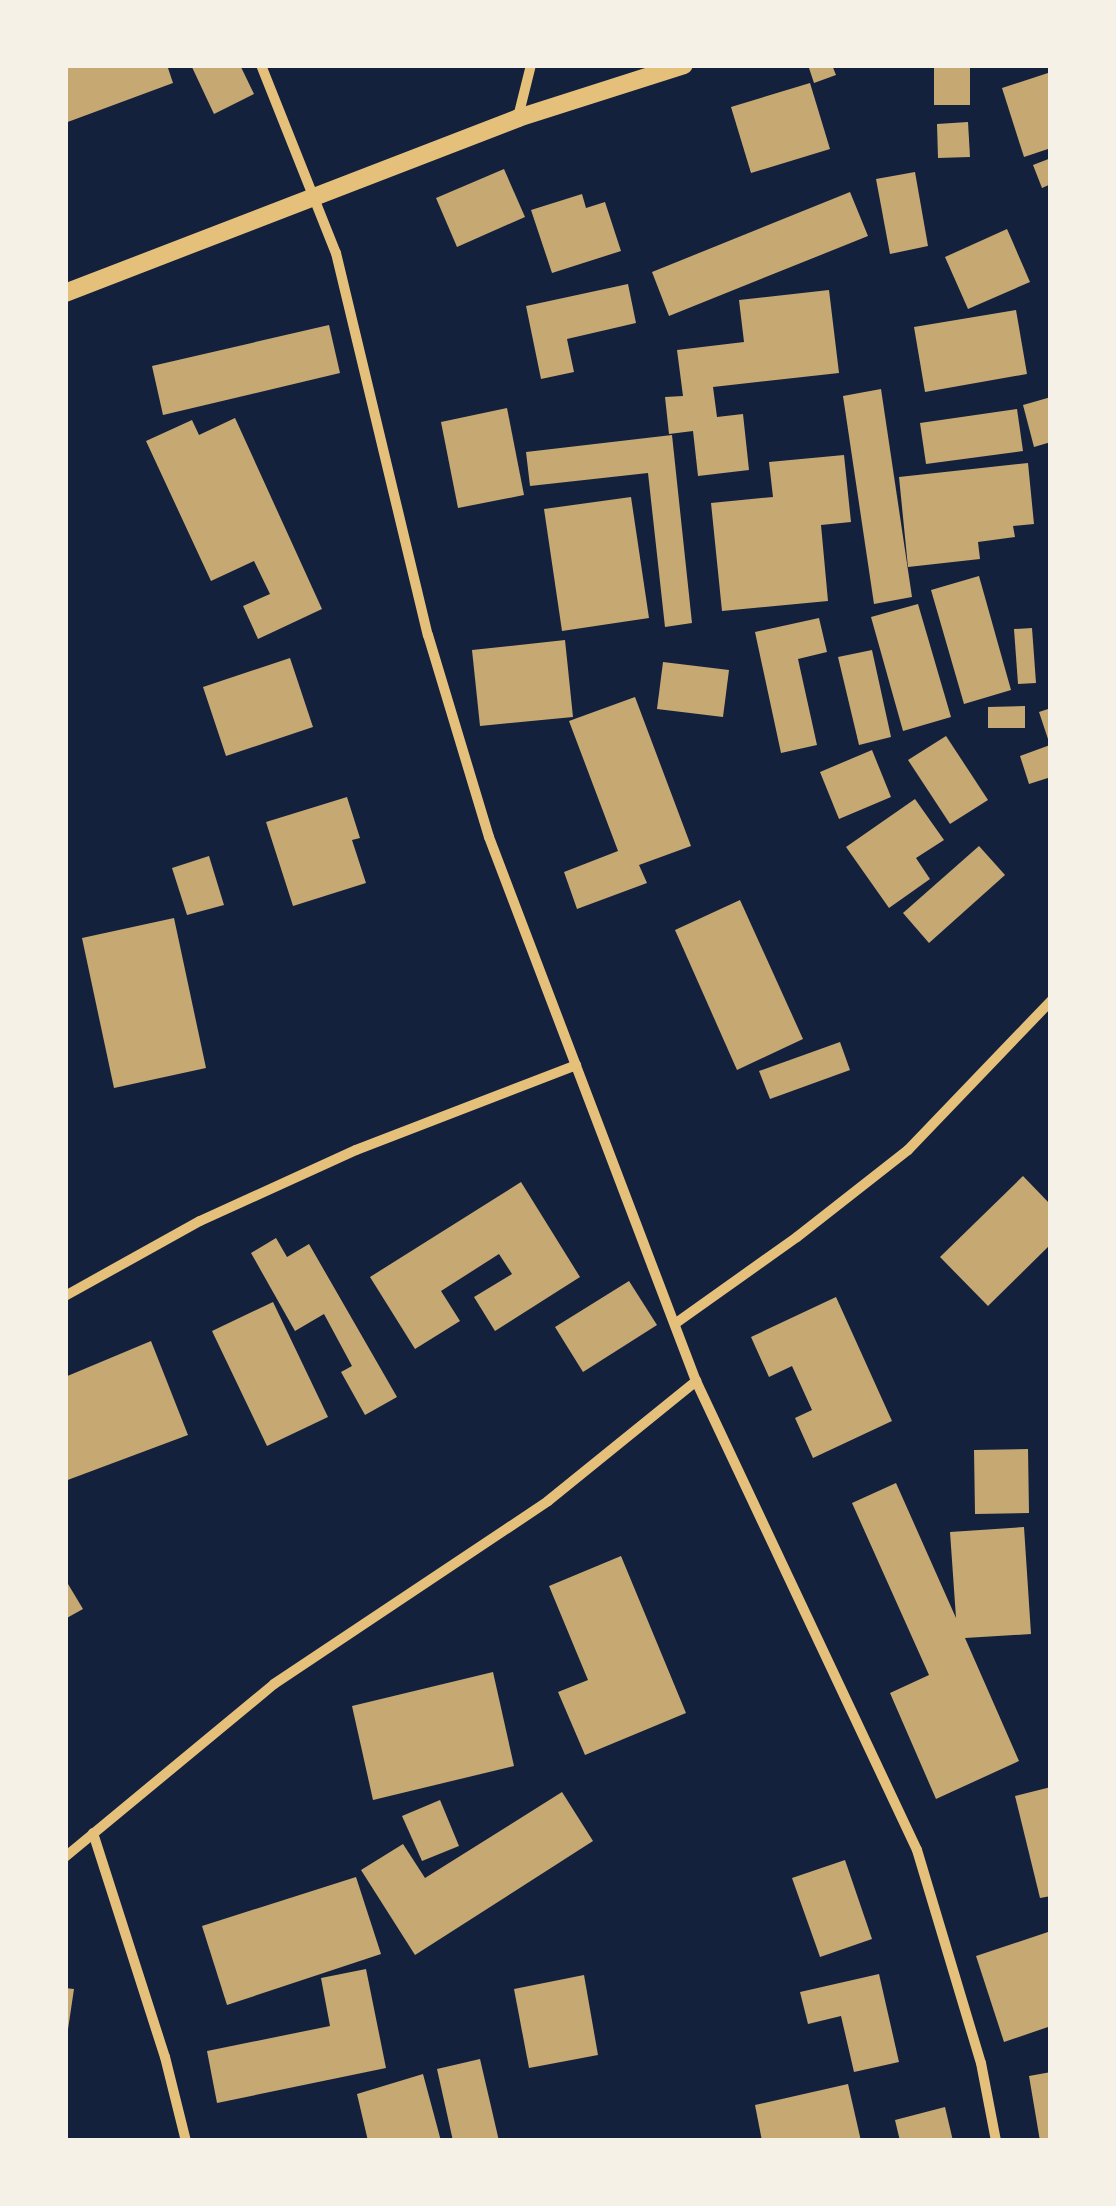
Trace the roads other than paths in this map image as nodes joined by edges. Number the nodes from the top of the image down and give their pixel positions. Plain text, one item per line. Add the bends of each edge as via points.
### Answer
1 (261, 65) edge
2 (531, 65) edge
3 (684, 65) edge
4 (518, 118) junction
5 (316, 198) junction
6 (65, 292) edge
7 (1051, 1001) edge
8 (576, 1065) junction
9 (65, 1296) edge
10 (676, 1323) junction
11 (696, 1381) junction
12 (93, 1833) junction
13 (65, 1858) edge
14 (186, 2141) edge
15 (996, 2141) edge

1 - 5 street
2 - 4 street
3 - 4 street
4 - 5 street
5 - 6 street
5 - 8 street via 336,253 428,635 489,837
7 - 10 street via 908,1150
8 - 9 street via 339,1158 200,1221
8 - 10 street
10 - 11 street
11 - 12 street via 548,1502 274,1684
11 - 15 street via 916,1850 981,2063
12 - 13 street
12 - 14 street

